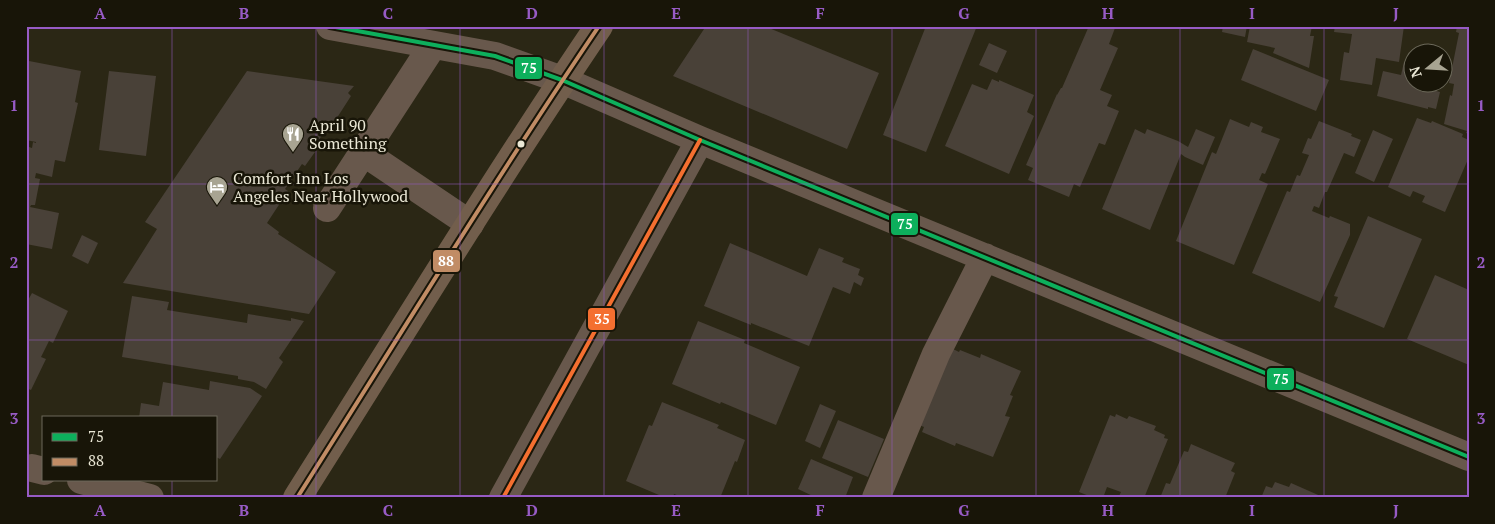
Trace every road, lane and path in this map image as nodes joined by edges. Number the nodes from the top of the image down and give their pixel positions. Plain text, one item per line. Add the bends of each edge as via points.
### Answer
1 (330, 26) edge
2 (599, 26) edge
3 (433, 45) junction
4 (562, 80) junction
5 (700, 140) junction
6 (364, 152) junction
7 (327, 208) dead end
8 (470, 224) junction
9 (984, 257) junction
10 (1469, 457) edge
11 (89, 482) edge
12 (150, 498) edge
13 (297, 498) edge
14 (504, 498) edge
15 (876, 498) edge

1 - 3 street
2 - 4 main road
3 - 4 street via 495,56
3 - 6 street
4 - 5 street
4 - 8 main road
5 - 9 street
5 - 14 street
6 - 7 street
6 - 8 street
8 - 13 main road
9 - 10 street
9 - 15 street via 936,354
11 - 12 street

